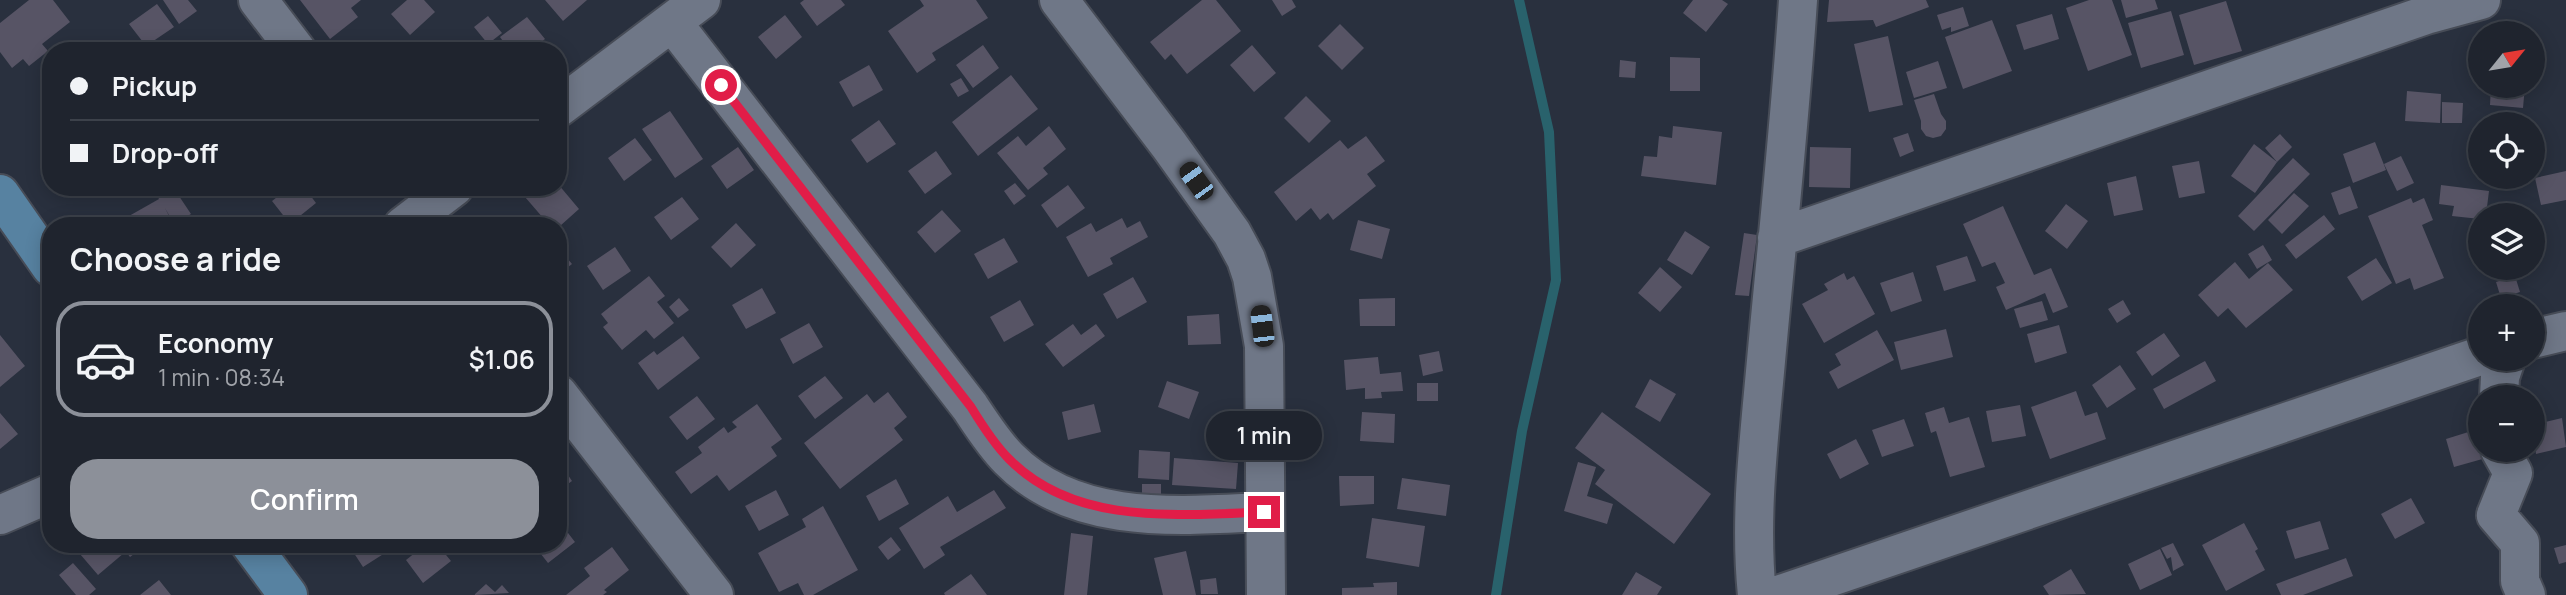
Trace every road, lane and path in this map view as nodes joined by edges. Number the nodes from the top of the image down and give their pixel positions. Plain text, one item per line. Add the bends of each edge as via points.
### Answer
1 (258, 0) edge
2 (1059, 0) edge
3 (1798, 0) edge
4 (2481, 0) edge
5 (686, 11) edge
6 (290, 42) edge
7 (567, 101) edge
8 (0, 194) edge
9 (444, 196) edge
10 (422, 217) edge
11 (1777, 238) junction
12 (42, 254) edge
13 (2566, 331) edge
14 (2545, 335) edge
15 (2468, 360) edge
16 (567, 406) edge
17 (2507, 462) edge
18 (42, 497) edge
19 (1264, 512) junction
20 (0, 515) edge
21 (257, 553) edge
22 (288, 595) edge
23 (714, 595) edge
24 (1266, 595) edge
25 (1757, 595) edge
26 (1779, 595) edge
27 (2526, 595) edge

1 - 6 street
2 - 19 street via 1209,199 1246,259 1264,346
3 - 11 street
4 - 11 street via 2413,19
5 - 7 street
5 - 19 street via 1008,459 1060,496 1091,505 1171,514
8 - 12 street
9 - 10 street
11 - 25 street via 1753,498
13 - 14 street
15 - 26 street
16 - 23 street
17 - 27 street via 2514,473 2496,515 2520,543 2520,581
18 - 20 street
19 - 24 street
21 - 22 street

